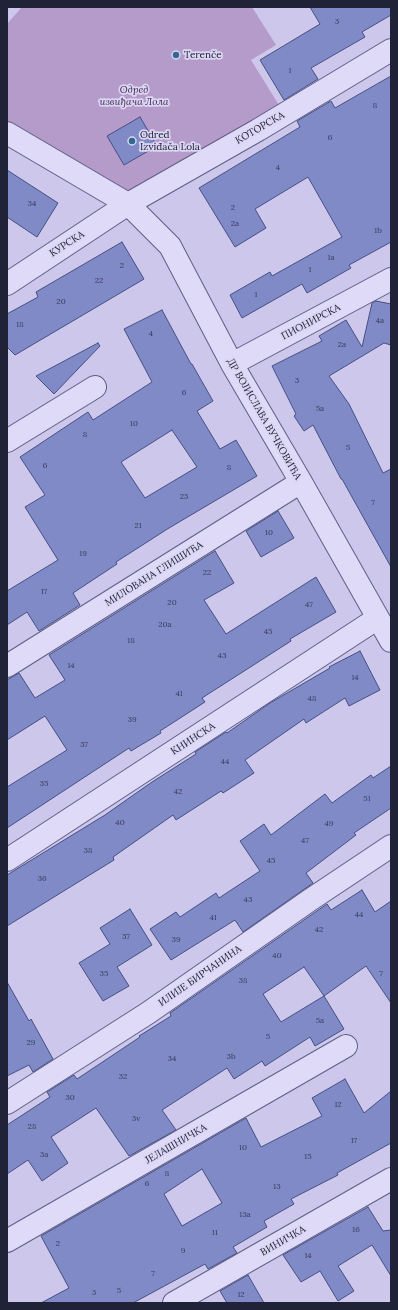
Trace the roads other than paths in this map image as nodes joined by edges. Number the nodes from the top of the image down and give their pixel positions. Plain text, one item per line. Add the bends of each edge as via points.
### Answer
1 (391, 50) edge
2 (7, 132) edge
3 (128, 204) junction
4 (391, 279) edge
5 (7, 284) edge
6 (232, 364) junction
7 (95, 387) dead end
8 (7, 440) edge
9 (301, 482) junction
10 (378, 618) junction
11 (391, 641) edge
12 (7, 666) edge
13 (391, 846) edge
14 (7, 860) edge
15 (346, 1046) dead end
16 (7, 1103) edge
17 (391, 1179) edge
18 (7, 1241) edge
19 (174, 1303) edge

1 - 3 street, КОТОРСКА
2 - 3 street, ДР ВОЈИСЛАВА ВУЧКОВИЋА
3 - 5 street, КУРСКА
3 - 6 street, ДР ВОЈИСЛАВА ВУЧКОВИЋА via 170,246
4 - 6 street, ПИОНИРСКА
6 - 9 street, ДР ВОЈИСЛАВА ВУЧКОВИЋА
7 - 8 street
9 - 10 street, ДР ВОЈИСЛАВА ВУЧКОВИЋА
9 - 12 street, МИЛОВАНА ГЛИШИЋА
10 - 11 street, ДР ВОЈИСЛАВА ВУЧКОВИЋА
10 - 14 street, КНИНСКА
13 - 16 street, ИЛИЈЕ БИРЧАНИНА via 148,1013
15 - 18 street, ЈЕЛАШНИЧКА
17 - 19 street, ВИНИЧКА

